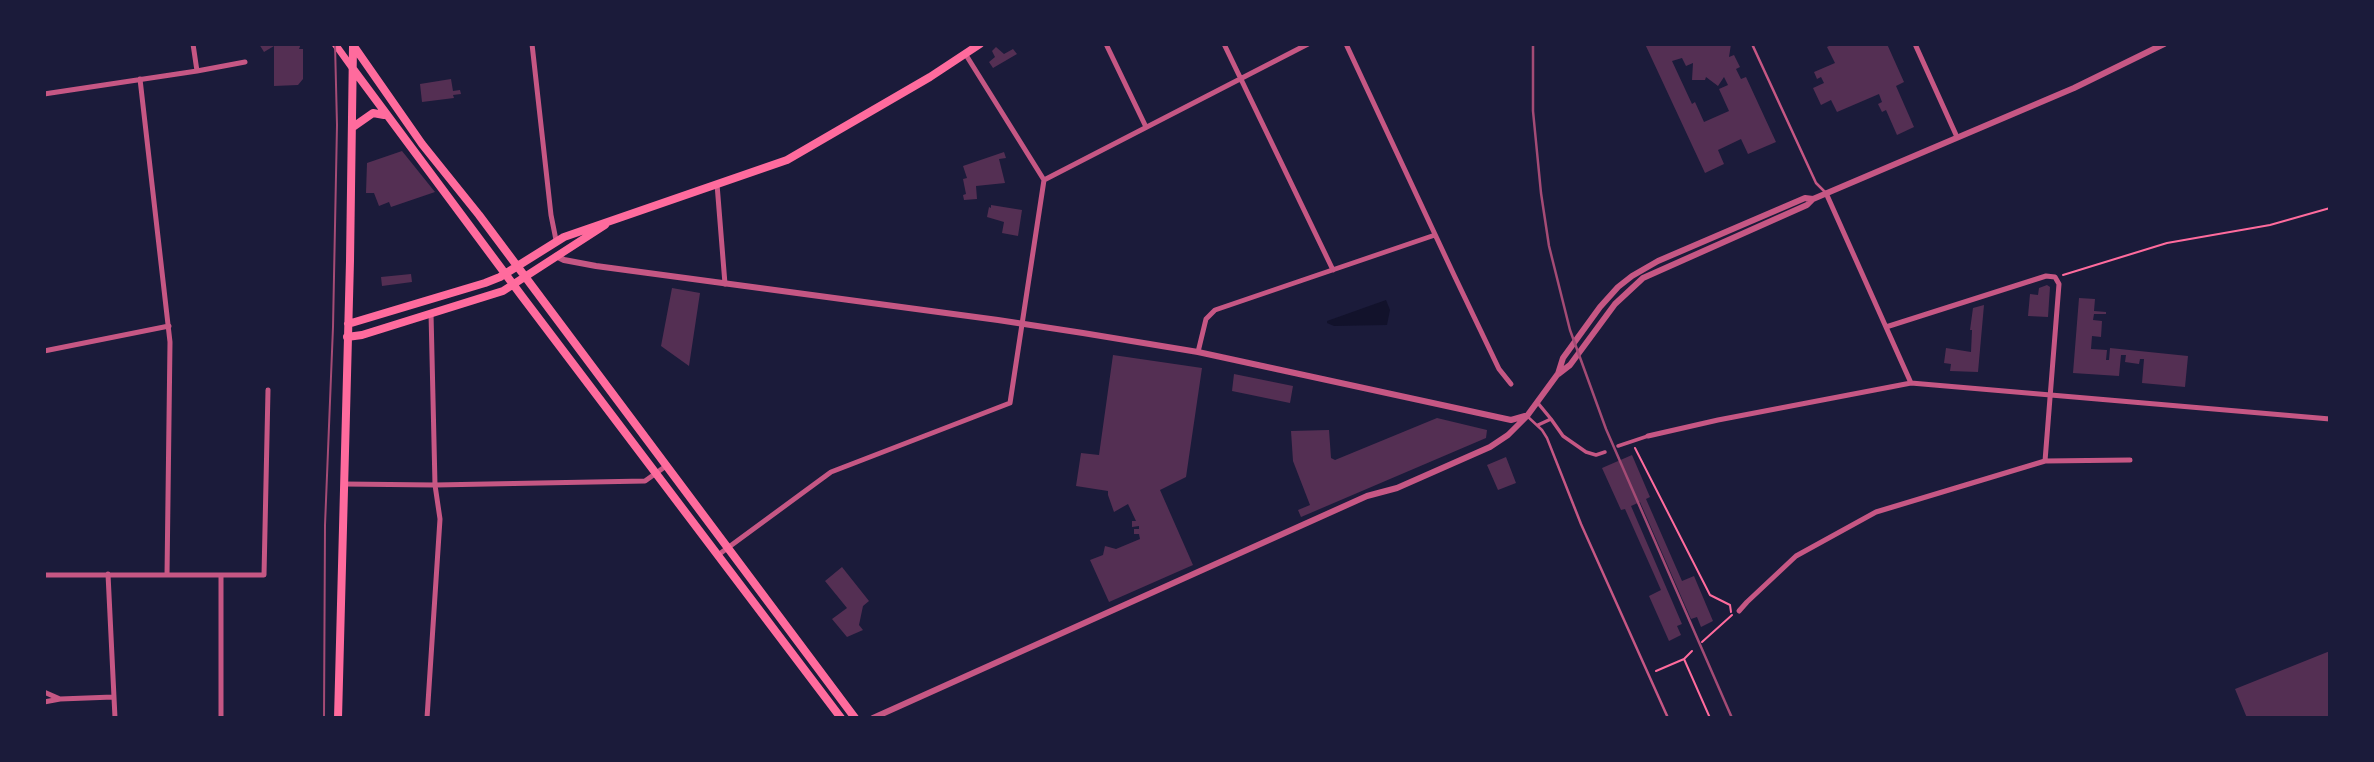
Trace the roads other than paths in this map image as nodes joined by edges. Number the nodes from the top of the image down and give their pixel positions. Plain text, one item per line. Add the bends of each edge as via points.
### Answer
1 (193, 44) edge
2 (335, 44) edge
3 (352, 44) edge
4 (532, 44) edge
5 (981, 44) edge
6 (1106, 44) edge
7 (1224, 44) edge
8 (1308, 44) edge
9 (1346, 44) edge
10 (1752, 44) edge
11 (1915, 44) edge
12 (2164, 44) edge
13 (967, 55) junction
14 (245, 62) dead end
15 (353, 69) junction
16 (197, 71) junction
17 (140, 79) junction
18 (1240, 79) junction
19 (44, 94) edge
20 (385, 115) junction
21 (353, 127) junction
22 (1146, 127) junction
23 (1957, 137) junction
24 (1044, 180) junction
25 (717, 184) junction
26 (1826, 193) junction
27 (620, 218) junction
28 (1435, 235) junction
29 (556, 240) junction
30 (556, 256) junction
31 (1333, 270) junction
32 (515, 276) junction
33 (725, 284) junction
34 (431, 313) junction
35 (1023, 323) junction
36 (348, 324) junction
37 (169, 326) junction
38 (1886, 327) junction
39 (347, 337) junction
40 (44, 351) edge
41 (1198, 352) junction
42 (1911, 383) junction
43 (1511, 384) dead end
44 (268, 390) dead end
45 (2050, 394) junction
46 (1537, 402) junction
47 (1527, 416) junction
48 (1552, 419) junction
49 (2330, 419) edge
50 (1538, 425) junction
51 (1648, 436) joint
52 (1618, 446) dead end
53 (1605, 452) dead end
54 (2130, 460) dead end
55 (2045, 461) junction
56 (666, 467) junction
57 (657, 473) junction
58 (344, 484) junction
59 (435, 485) junction
60 (727, 549) junction
61 (718, 555) junction
62 (44, 575) edge
63 (108, 575) junction
64 (167, 575) junction
65 (221, 575) junction
66 (1740, 611) road end
67 (44, 692) edge
68 (113, 698) junction
69 (60, 699) junction
70 (44, 702) edge
71 (115, 718) edge
72 (221, 718) edge
73 (338, 718) edge
74 (427, 718) edge
75 (841, 718) edge
76 (855, 718) edge
77 (873, 718) edge
78 (1668, 718) edge

1 - 16 street
2 - 15 main road
3 - 15 main road
3 - 32 main road via 422,144 475,209
4 - 29 street
5 - 13 main road
6 - 22 street
7 - 18 street
8 - 18 street
9 - 28 street
10 - 26 lane via 1816,183
11 - 23 street
12 - 23 street
13 - 24 street
13 - 25 main road via 799,155
14 - 16 street
15 - 20 main road
15 - 21 main road
16 - 17 street
17 - 19 street
17 - 37 street
18 - 22 street
18 - 31 street
20 - 21 main road via 373,113
20 - 32 main road
21 - 36 main road
22 - 24 street
23 - 26 street
24 - 35 street
25 - 27 main road
25 - 33 street
26 - 38 street
26 - 46 street via 1643,278 1615,304
27 - 29 main road
27 - 30 main road
28 - 31 street
28 - 43 street via 1499,369
29 - 32 main road
30 - 32 main road
30 - 33 street via 596,267
31 - 41 street via 1215,310 1206,319
32 - 34 main road via 496,294
32 - 36 main road
32 - 56 main road
32 - 57 main road
33 - 35 street
34 - 39 main road
34 - 59 street
35 - 41 street
35 - 60 street via 1010,403 831,472
36 - 39 main road
37 - 40 street
37 - 64 street
38 - 42 street
38 - 45 street via 2046,275 2055,277 2059,284
39 - 58 main road
41 - 47 street via 1511,419
42 - 45 street
42 - 51 street
44 - 65 street via 264,575
45 - 49 street
45 - 55 street
46 - 47 street
46 - 48 street
47 - 50 lane
47 - 77 street via 1478,453 1355,501
48 - 50 street
48 - 53 street via 1563,436 1586,452
50 - 78 lane
51 - 52 street
54 - 55 street
55 - 66 street via 1869,515 1796,556
56 - 57 street
56 - 60 main road
57 - 59 street via 645,481
57 - 61 main road
58 - 59 street
58 - 73 main road
59 - 74 street via 440,519
60 - 61 street
60 - 76 main road
61 - 75 main road
62 - 63 street
63 - 64 street
63 - 68 street
64 - 65 street
65 - 72 street
67 - 69 street
68 - 69 street
68 - 71 street
69 - 70 street

